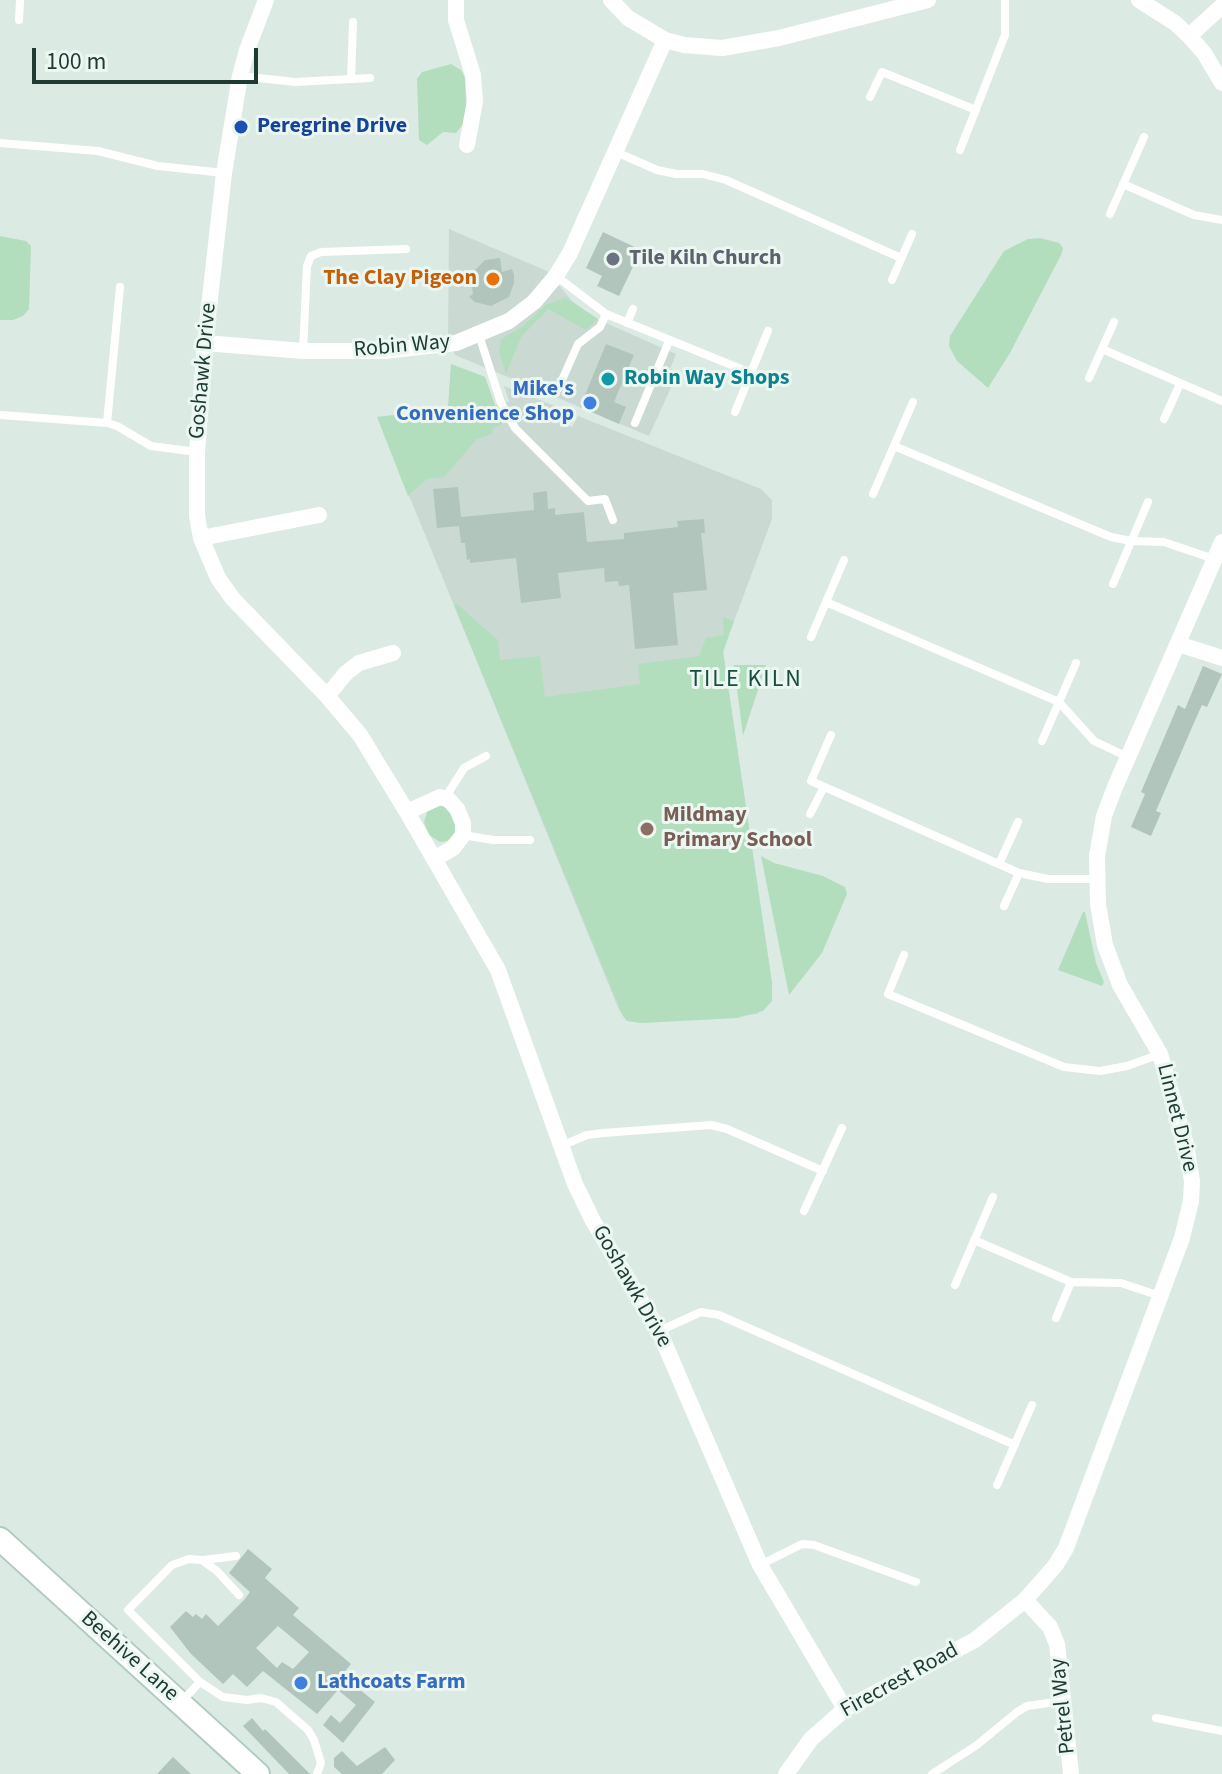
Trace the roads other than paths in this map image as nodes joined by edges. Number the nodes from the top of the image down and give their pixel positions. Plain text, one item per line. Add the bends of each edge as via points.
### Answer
1 (20, 0) edge
2 (456, 0) edge
3 (611, 0) edge
4 (928, 0) edge
5 (1005, 0) edge
6 (1139, 0) edge
7 (264, 3) edge
8 (1222, 6) edge
9 (19, 20) dead end
10 (353, 22) dead end
11 (1189, 36) junction
12 (665, 40) junction
13 (240, 76) junction
14 (370, 78) dead end
15 (351, 79) junction
16 (1222, 83) edge
17 (870, 97) dead end
18 (976, 110) junction
19 (1144, 137) dead end
20 (0, 143) edge
21 (467, 145) dead end
22 (960, 150) dead end
23 (616, 152) junction
24 (224, 173) junction
25 (1123, 184) junction
26 (1110, 214) dead end
27 (1222, 220) edge
28 (912, 234) dead end
29 (406, 249) dead end
30 (901, 258) junction
31 (556, 276) junction
32 (892, 280) dead end
33 (120, 287) dead end
34 (633, 309) dead end
35 (606, 314) junction
36 (1114, 322) dead end
37 (627, 323) junction
38 (768, 331) dead end
39 (479, 335) junction
40 (669, 341) junction
41 (205, 343) junction
42 (1102, 349) junction
43 (303, 351) junction
44 (751, 373) junction
45 (1089, 378) dead end
46 (1180, 384) junction
47 (558, 389) dead end
48 (1222, 401) edge
49 (913, 402) dead end
50 (735, 412) dead end
51 (1, 415) edge
52 (1164, 419) dead end
53 (107, 423) junction
54 (635, 423) dead end
55 (894, 446) junction
56 (197, 453) junction
57 (873, 494) dead end
58 (1148, 502) dead end
59 (319, 515) dead end
60 (613, 520) dead end
61 (201, 538) junction
62 (1131, 541) junction
63 (1222, 542) edge
64 (1215, 559) junction
65 (844, 560) dead end
66 (1113, 584) dead end
67 (826, 602) junction
68 (811, 637) dead end
69 (1178, 644) junction
70 (393, 653) dead end
71 (1222, 658) edge
72 (1076, 663) dead end
73 (327, 696) junction
74 (1059, 702) junction
75 (831, 735) dead end
76 (1042, 741) dead end
77 (486, 756) dead end
78 (1128, 757) junction
79 (824, 787) junction
80 (445, 798) junction
81 (407, 812) junction
82 (810, 814) dead end
83 (1018, 822) dead end
84 (463, 835) junction
85 (530, 840) dead end
86 (434, 859) junction
87 (999, 864) junction
88 (1019, 873) junction
89 (1096, 879) junction
90 (1004, 906) dead end
91 (904, 955) dead end
92 (1160, 1054) junction
93 (842, 1128) dead end
94 (561, 1146) junction
95 (823, 1171) junction
96 (993, 1197) dead end
97 (804, 1211) dead end
98 (974, 1240) junction
99 (1071, 1282) junction
100 (955, 1285) dead end
101 (1161, 1296) junction
102 (1056, 1318) dead end
103 (659, 1331) junction
104 (1032, 1405) dead end
105 (1015, 1445) junction
106 (997, 1485) dead end
107 (0, 1539) edge
108 (236, 1556) dead end
109 (202, 1560) junction
110 (760, 1565) junction
111 (916, 1582) dead end
112 (239, 1595) dead end
113 (1025, 1600) junction
114 (200, 1682) junction
115 (1063, 1701) junction
116 (180, 1703) junction
117 (845, 1709) junction
118 (1156, 1718) dead end
119 (1222, 1731) edge
120 (258, 1774) edge
121 (317, 1774) edge
122 (786, 1774) edge
123 (932, 1774) edge
124 (1071, 1774) edge

1 - 9 lane
2 - 21 street via 475,101
3 - 12 street via 628,18
4 - 12 street via 741,46
5 - 18 lane via 1005,35
6 - 11 street
7 - 13 street, Goshawk Drive
8 - 11 street
10 - 15 lane
11 - 16 street
12 - 23 street, Robin Way
13 - 15 lane via 295,82
13 - 24 street, Goshawk Drive
14 - 15 lane
17 - 18 lane via 882,72
18 - 22 lane
19 - 25 lane
20 - 24 lane via 98,151 158,166
23 - 30 lane via 657,170 726,180
23 - 31 street, Robin Way
24 - 41 street, Goshawk Drive
25 - 26 lane
25 - 27 lane via 1194,215
28 - 30 lane
29 - 43 lane via 311,256
30 - 32 lane
31 - 35 lane
31 - 39 street, Robin Way via 534,302
33 - 53 lane
34 - 37 lane
35 - 37 lane
35 - 47 lane via 600,327 578,344
36 - 42 lane
37 - 40 lane
38 - 44 lane
39 - 43 street, Robin Way via 423,348
39 - 60 lane via 501,403 515,428 588,501 605,499
40 - 44 lane
40 - 54 lane
41 - 43 street, Robin Way
41 - 56 street, Goshawk Drive
42 - 45 lane
42 - 46 lane
44 - 50 lane
46 - 48 lane
46 - 52 lane
49 - 55 lane
51 - 53 lane
53 - 56 lane via 151,446
55 - 57 lane
55 - 62 lane
56 - 61 street, Goshawk Drive
58 - 62 lane
59 - 61 street
61 - 73 street, Goshawk Drive via 233,599
62 - 64 lane via 1164,542
62 - 66 lane
63 - 64 street, Linnet Drive
64 - 69 street, Linnet Drive
65 - 67 lane
67 - 68 lane
67 - 74 lane
69 - 71 street
69 - 78 street, Linnet Drive
70 - 73 street via 359,663
72 - 74 lane
73 - 81 street, Goshawk Drive via 360,735
74 - 76 lane
74 - 78 lane via 1094,741
75 - 79 lane via 811,781
77 - 80 lane via 464,768
78 - 89 street, Linnet Drive via 1104,816
79 - 82 lane
79 - 87 lane
80 - 81 street
80 - 84 street via 457,809
81 - 86 street, Goshawk Drive
83 - 87 lane
84 - 85 lane
84 - 86 street
86 - 94 street, Goshawk Drive via 498,970
87 - 88 lane
88 - 89 lane
88 - 90 lane
89 - 92 street, Linnet Drive via 1100,922 1113,969
91 - 92 lane via 888,994 1064,1067 1100,1071
92 - 101 street, Linnet Drive via 1192,1181 1188,1220
93 - 95 lane
94 - 95 lane via 587,1135 711,1125
94 - 103 street, Goshawk Drive via 593,1221
95 - 97 lane
96 - 98 lane
98 - 99 lane
98 - 100 lane
99 - 101 lane via 1121,1283
99 - 102 lane
101 - 113 street, Linnet Drive via 1066,1548
103 - 105 lane via 701,1312 719,1315
103 - 110 street, Goshawk Drive
104 - 105 lane
105 - 106 lane
107 - 116 main road, Beehive Lane
108 - 109 lane
109 - 112 lane
109 - 114 lane via 172,1565 128,1610
110 - 111 lane via 802,1544 814,1545
110 - 117 street, Goshawk Drive
113 - 115 street, Petrel Way via 1054,1634
113 - 117 street, Firecrest Road via 975,1640
114 - 116 lane
114 - 121 lane via 223,1697 276,1702 314,1740 321,1763
115 - 123 lane via 1027,1706
115 - 124 street, Petrel Way
116 - 120 main road, Beehive Lane
117 - 122 street, Firecrest Road via 811,1739
118 - 119 lane

